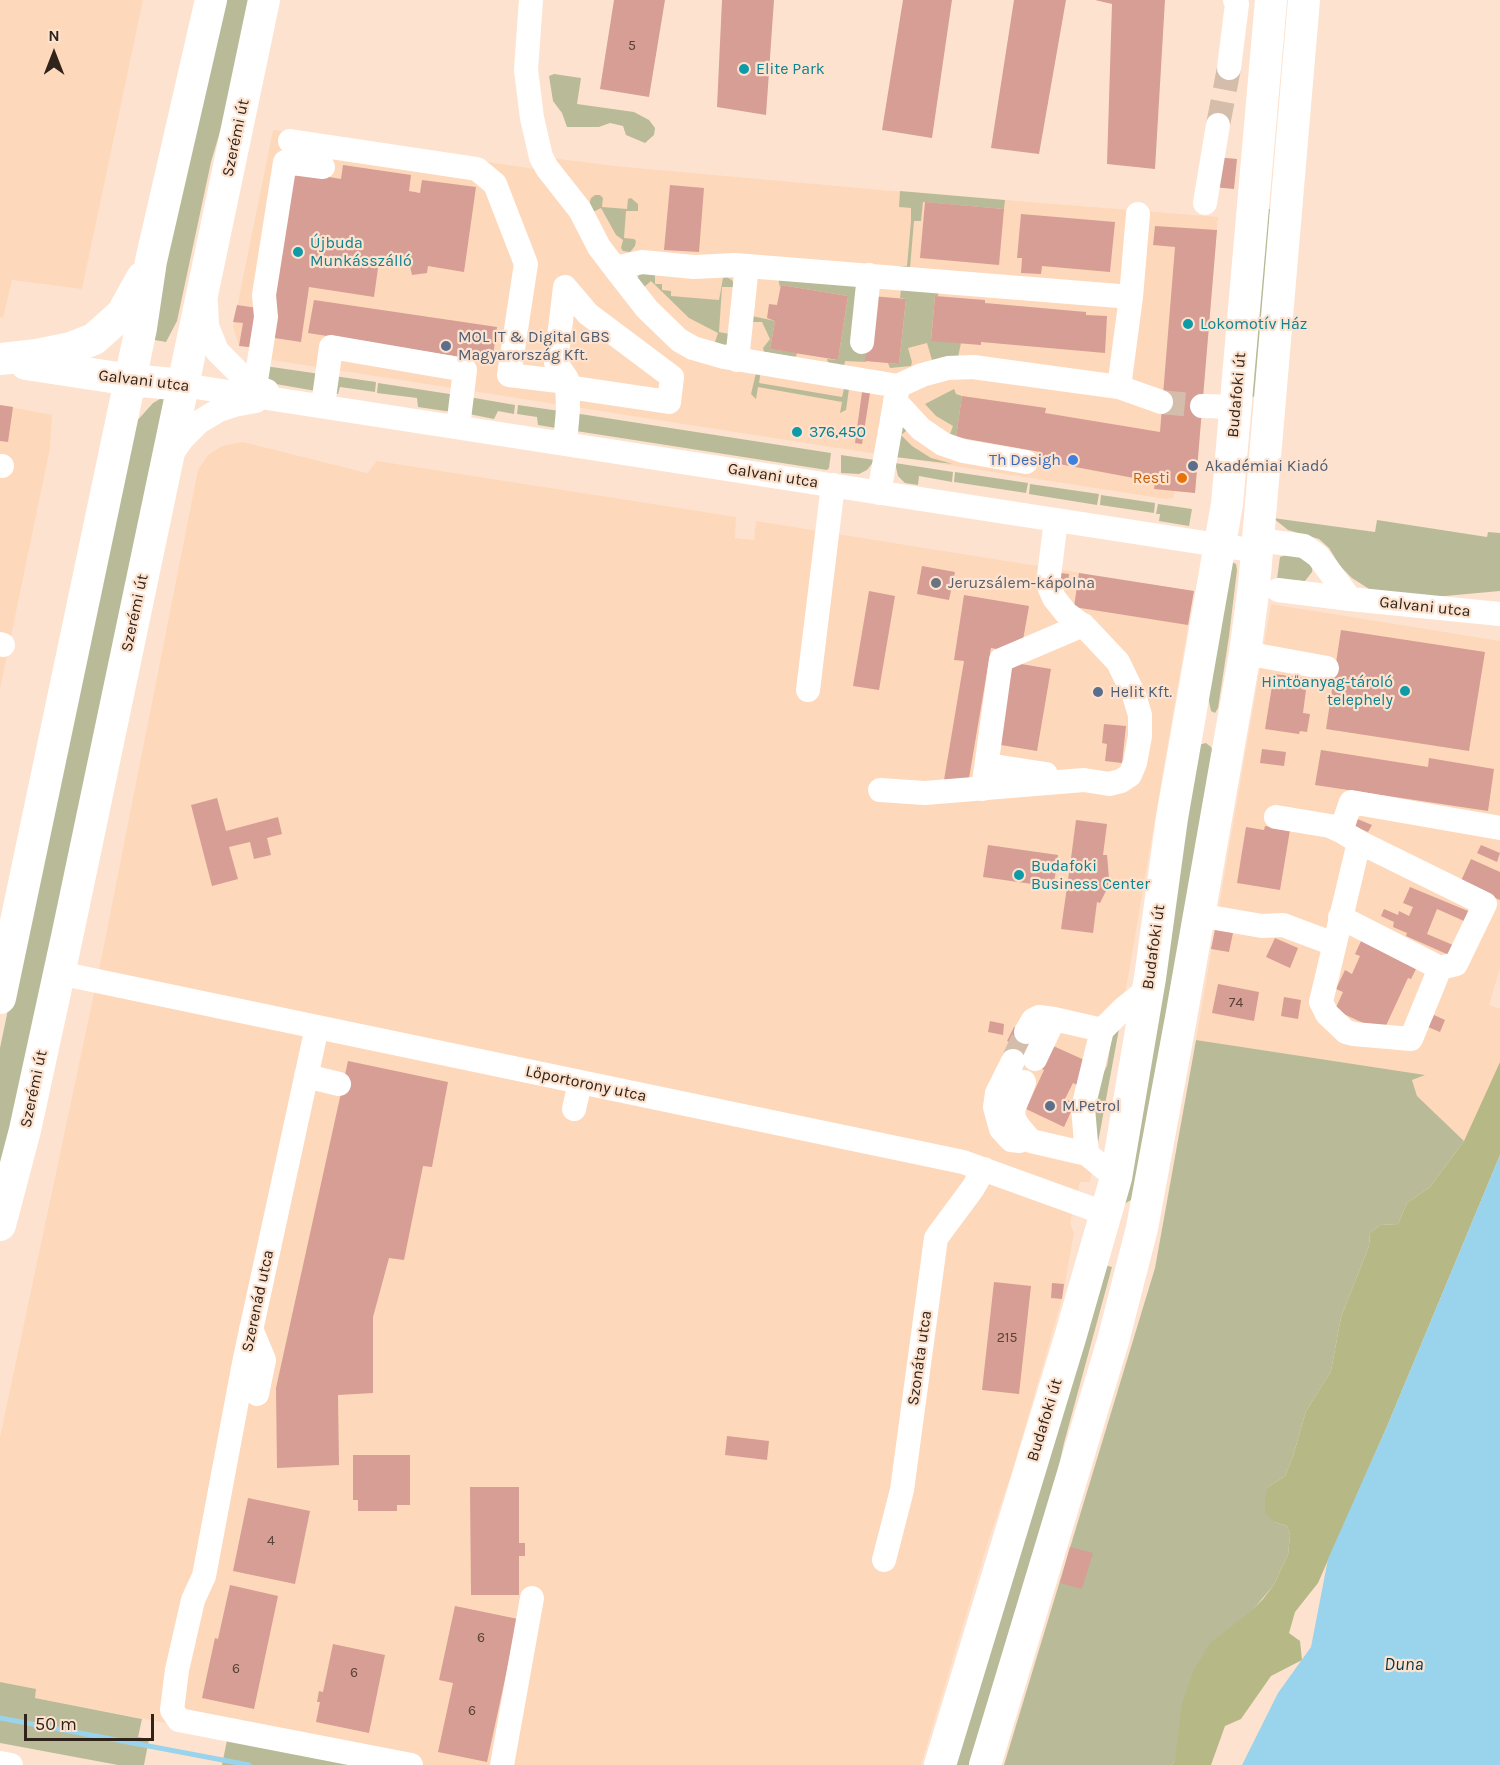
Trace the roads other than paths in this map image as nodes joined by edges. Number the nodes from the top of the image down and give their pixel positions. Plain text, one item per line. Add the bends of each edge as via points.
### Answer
1 (211, 0) edge
2 (264, 0) edge
3 (531, 0) edge
4 (1235, 0) edge
5 (1270, 0) edge
6 (1304, 0) edge
7 (1229, 68) tunnel mouth
8 (1218, 124) tunnel mouth
9 (291, 141) dead end
10 (323, 167) dead end
11 (1205, 203) dead end
12 (1138, 214) dead end
13 (151, 261) junction
14 (747, 266) junction
15 (615, 268) junction
16 (869, 275) junction
17 (205, 285) junction
18 (1131, 297) junction
19 (862, 342) dead end
20 (0, 359) edge
21 (737, 360) junction
22 (130, 380) junction
23 (183, 385) junction
24 (568, 385) junction
25 (255, 387) junction
26 (1119, 387) junction
27 (896, 394) junction
28 (288, 400) junction
29 (1161, 402) tunnel mouth
30 (323, 405) junction
31 (1202, 406) tunnel mouth
32 (1236, 408) junction
33 (1269, 411) junction
34 (458, 427) junction
35 (565, 444) junction
36 (167, 459) junction
37 (1026, 462) dead end
38 (833, 485) junction
39 (879, 493) junction
40 (1056, 520) junction
41 (1221, 546) junction
42 (1257, 546) junction
43 (1327, 568) junction
44 (1278, 590) dead end
45 (1322, 595) junction
46 (1350, 599) junction
47 (1500, 614) edge
48 (1083, 625) junction
49 (1245, 653) junction
50 (1327, 668) dead end
51 (808, 690) dead end
52 (1190, 721) junction
53 (1232, 728) junction
54 (985, 777) junction
55 (880, 790) dead end
56 (1276, 817) dead end
57 (1500, 828) edge
58 (1350, 836) junction
59 (1198, 915) junction
60 (1340, 917) junction
61 (1334, 944) junction
62 (1440, 968) junction
63 (59, 973) junction
64 (1149, 988) junction
65 (0, 998) edge
66 (1054, 1019) junction
67 (317, 1028) junction
68 (1102, 1029) junction
69 (1026, 1032) tunnel mouth
70 (306, 1076) junction
71 (1024, 1082) tunnel mouth
72 (580, 1083) junction
73 (339, 1084) dead end
74 (574, 1109) dead end
75 (1031, 1141) junction
76 (1087, 1154) junction
77 (984, 1169) junction
78 (1116, 1178) junction
79 (1107, 1215) junction
80 (0, 1225) edge
81 (1142, 1228) junction
82 (251, 1329) junction
83 (256, 1394) dead end
84 (884, 1560) dead end
85 (204, 1576) junction
86 (532, 1598) dead end
87 (199, 1636) dead end
88 (0, 1763) edge
89 (11, 1765) edge
90 (411, 1765) edge
91 (502, 1765) edge
92 (940, 1765) edge
93 (985, 1765) edge

1 - 13 main road
2 - 17 main road, Szerémi út
3 - 15 street via 526,70 541,156
4 - 7 street
5 - 32 main road, Budafoki út
6 - 33 main road, Budafoki út
8 - 11 street
9 - 24 street via 477,169 495,184 526,264 509,375
10 - 25 street via 285,162 264,295 266,317
12 - 18 street
13 - 20 main road via 122,314 94,339 71,348
13 - 22 main road
14 - 15 street via 694,267 642,262
14 - 16 street
14 - 21 street
15 - 21 street via 646,309 680,340 708,354
16 - 18 street
16 - 19 street
17 - 23 main road, Szerémi út
17 - 25 street, Galvani utca via 207,326 213,344
18 - 26 street
20 - 22 main road, Galvani utca
21 - 27 street
22 - 23 main road, Galvani utca
22 - 65 main road
23 - 28 street, Galvani utca
23 - 36 main road, Szerémi út
24 - 24 street via 556,363 565,287 588,314 672,377 669,402
24 - 35 street
25 - 28 street, Galvani utca
26 - 27 street via 959,367 922,375
26 - 29 street
27 - 37 street via 921,429 943,444
27 - 39 street
28 - 30 street, Galvani utca
28 - 36 street, Galvani utca via 254,401 219,410 194,427
30 - 34 street, Galvani utca
30 - 34 street via 331,347 465,370
31 - 32 street
32 - 33 main road
32 - 41 main road, Budafoki út
33 - 42 main road, Budafoki út
34 - 35 street, Galvani utca
35 - 38 street, Galvani utca
36 - 63 main road, Szerémi út
38 - 39 street, Galvani utca
38 - 51 street
39 - 40 street, Galvani utca
40 - 41 street, Galvani utca
40 - 48 street via 1048,584 1060,606
41 - 42 street, Galvani utca
41 - 52 main road, Budafoki út
42 - 43 street, Galvani utca via 1304,546
42 - 49 main road, Budafoki út
43 - 45 street
43 - 46 street, Galvani utca
44 - 45 street, Galvani utca
45 - 46 street, Galvani utca
46 - 47 street, Galvani utca
48 - 54 street via 1001,660
48 - 54 street via 1118,662 1134,695 1140,715 1140,736 1130,775 1109,784
49 - 50 street
49 - 53 main road, Budafoki út
52 - 53 main road
52 - 64 main road, Budafoki út via 1166,857
53 - 59 main road, Budafoki út
54 - 55 street via 925,793
56 - 58 street via 1330,826
57 - 58 street via 1352,802
58 - 60 street
58 - 62 street via 1485,904 1456,964
59 - 61 street via 1262,926 1283,925
59 - 81 main road, Budafoki út
60 - 61 street
60 - 62 street
61 - 62 street via 1321,1002 1333,1021 1354,1034 1411,1039
63 - 67 street, Lőportorony utca
63 - 80 main road, Szerémi út
64 - 68 street
64 - 78 main road, Budafoki út
66 - 68 street
66 - 69 street via 1039,1017
66 - 75 street via 998,1093 996,1115 1001,1129 1007,1137
67 - 70 street, Szerenád utca
67 - 72 street, Lőportorony utca
68 - 76 street via 1083,1108
70 - 73 street
70 - 82 street, Szerenád utca
71 - 75 street via 1013,1110 1014,1119
72 - 74 street
72 - 77 street, Lőportorony utca
75 - 76 street
76 - 78 street
77 - 79 street, Lőportorony utca
77 - 84 street, Szonáta utca via 936,1238 902,1490
78 - 79 main road, Budafoki út
79 - 81 main road
79 - 92 main road, Budafoki út
81 - 93 main road, Budafoki út via 1113,1341
82 - 83 street via 264,1360
82 - 85 street, Szerenád utca
85 - 87 street via 206,1602
85 - 90 street via 193,1599 177,1670 172,1710 179,1720
86 - 91 street
88 - 89 street

